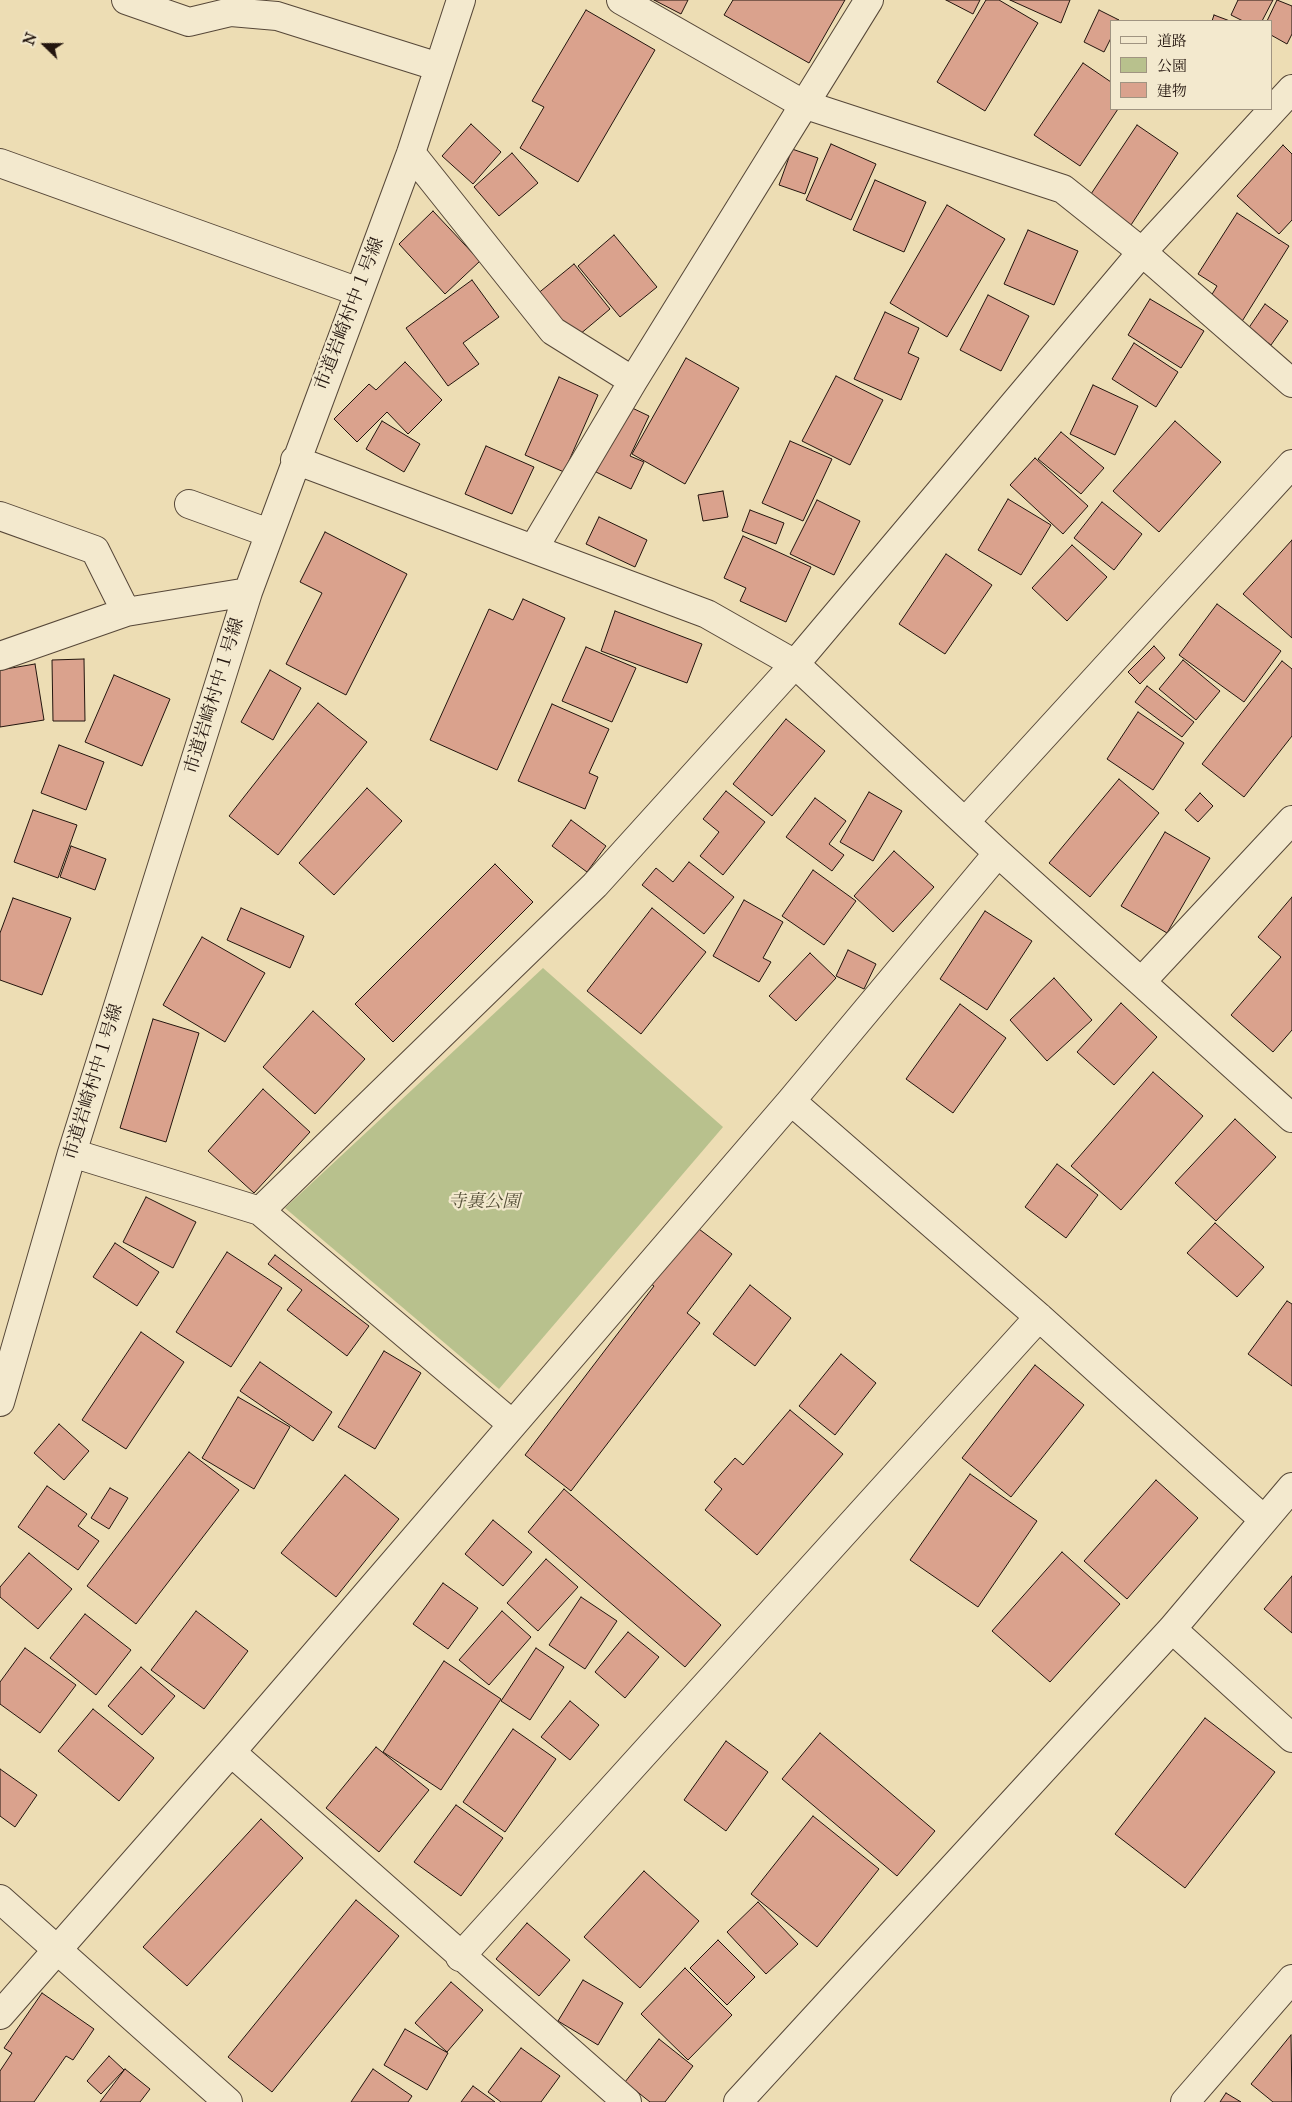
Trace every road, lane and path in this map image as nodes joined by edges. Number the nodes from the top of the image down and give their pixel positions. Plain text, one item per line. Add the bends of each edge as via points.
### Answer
1 (126, 0) edge
2 (460, 0) edge
3 (622, 0) edge
4 (869, 0) edge
5 (439, 67) junction
6 (1292, 89) edge
7 (804, 104) junction
8 (411, 153) junction
9 (0, 163) edge
10 (1142, 252) junction
11 (359, 292) junction
12 (633, 381) junction
13 (1292, 383) edge
14 (296, 460) junction
15 (1292, 464) edge
16 (189, 504) dead end
17 (0, 516) edge
18 (269, 533) junction
19 (534, 548) junction
20 (248, 592) junction
21 (126, 612) junction
22 (0, 656) edge
23 (795, 664) junction
24 (1292, 820) edge
25 (965, 822) junction
26 (998, 853) junction
27 (1141, 982) junction
28 (791, 1101) junction
29 (1292, 1118) edge
30 (72, 1153) junction
31 (260, 1211) junction
32 (1039, 1317) junction
33 (5, 1369) edge
34 (0, 1402) edge
35 (512, 1424) junction
36 (1292, 1487) edge
37 (1263, 1519) junction
38 (1172, 1629) junction
39 (1292, 1738) edge
40 (231, 1752) junction
41 (0, 1899) edge
42 (58, 1949) junction
43 (460, 1956) junction
44 (1292, 1979) edge
45 (0, 2015) edge
46 (211, 2097) edge
47 (627, 2102) edge
48 (738, 2102) edge
49 (1185, 2102) edge

1 - 5 street via 189,22 231,12 277,16
2 - 5 street, 市道岩崎村中１号線
3 - 7 street
4 - 7 street
5 - 8 street, 市道岩崎村中１号線
6 - 10 street
7 - 10 street via 1063,189
7 - 12 street
8 - 11 street, 市道岩崎村中１号線
8 - 12 street via 553,331
9 - 11 street
10 - 13 street
10 - 23 street
11 - 14 street, 市道岩崎村中１号線
12 - 19 street
14 - 18 street, 市道岩崎村中１号線
14 - 19 street
15 - 25 street
16 - 18 street
17 - 21 street via 95,550
18 - 20 street, 市道岩崎村中１号線
19 - 23 street via 707,614
20 - 21 street
20 - 30 street, 市道岩崎村中１号線
21 - 22 street
23 - 25 street
23 - 31 street via 596,885
24 - 27 street
25 - 26 street
26 - 27 street
26 - 28 street
27 - 29 street
28 - 32 street
28 - 35 street
30 - 31 street
30 - 33 street, 市道岩崎村中１号線
31 - 35 street
32 - 37 street
32 - 43 street
33 - 34 street, 市道岩崎村中１号線
35 - 40 street
36 - 37 street
37 - 38 street
38 - 39 street
38 - 48 street
40 - 42 street
40 - 43 street
41 - 42 street
42 - 45 street
42 - 46 street
43 - 47 street
44 - 49 street

